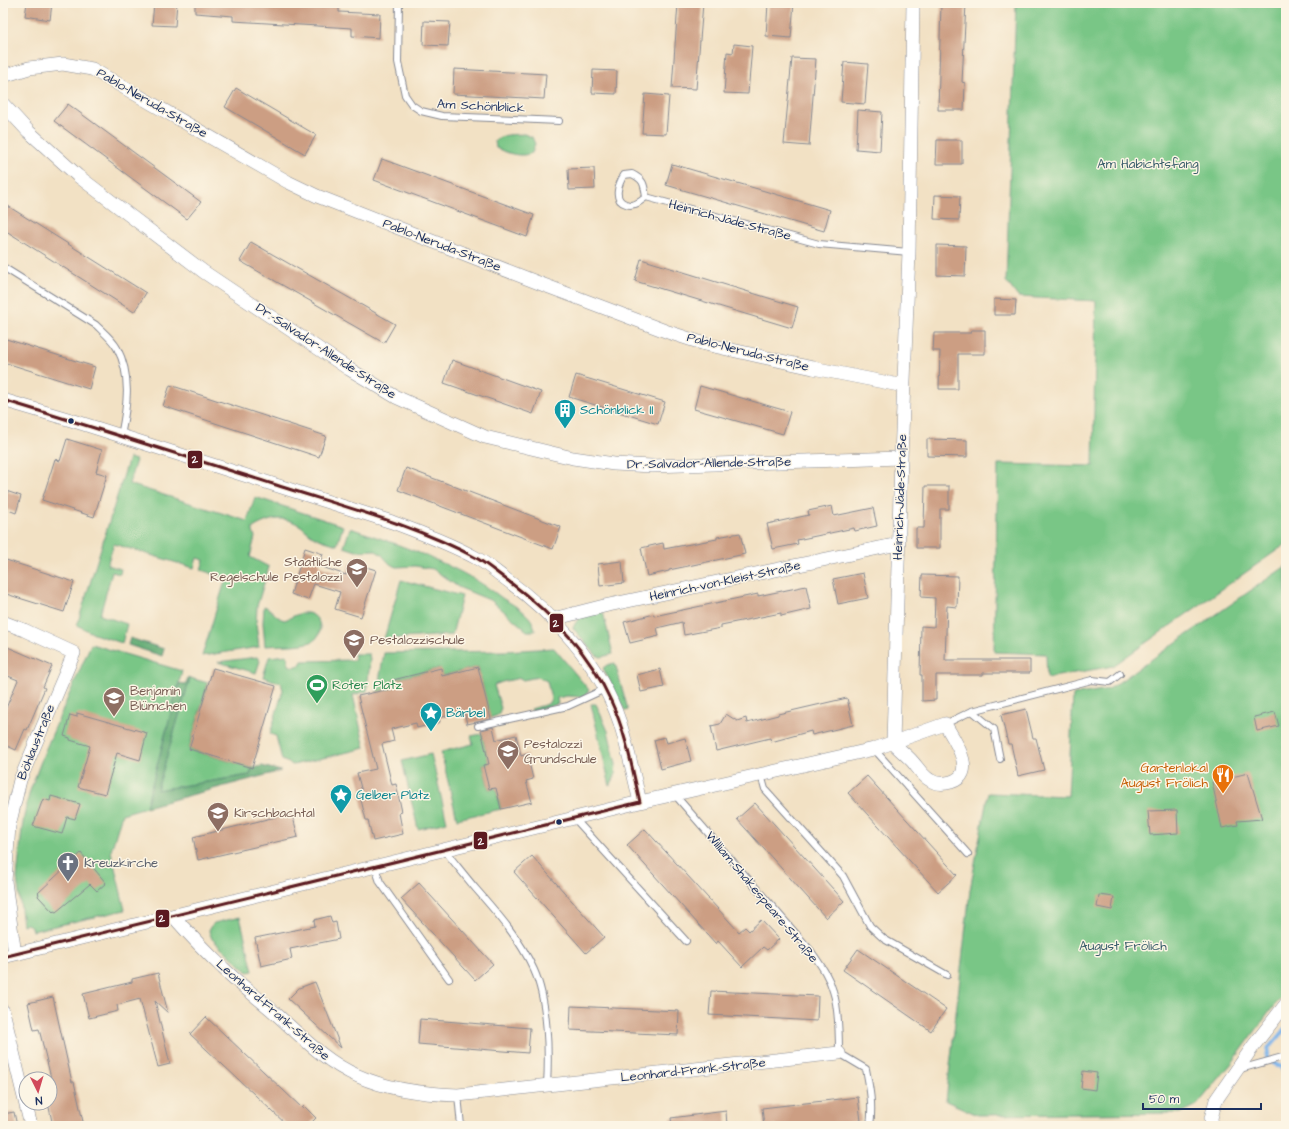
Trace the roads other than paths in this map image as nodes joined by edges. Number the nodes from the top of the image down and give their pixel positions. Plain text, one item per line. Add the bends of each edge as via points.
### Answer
1 (399, 3) edge
2 (913, 3) edge
3 (3, 76) edge
4 (3, 104) edge
5 (560, 121) dead end
6 (646, 197) junction
7 (909, 252) junction
8 (3, 267) edge
9 (904, 386) junction
10 (3, 400) edge
11 (121, 436) junction
12 (901, 458) junction
13 (898, 544) junction
14 (553, 619) junction
15 (3, 622) edge
16 (1120, 674) dead end
17 (605, 689) junction
18 (972, 711) junction
19 (945, 724) junction
20 (478, 726) dead end
21 (893, 743) junction
22 (874, 749) junction
23 (1000, 759) dead end
24 (761, 775) junction
25 (675, 795) junction
26 (640, 802) junction
27 (575, 819) junction
28 (445, 851) junction
29 (968, 854) dead end
30 (375, 867) junction
31 (173, 916) junction
32 (686, 941) dead end
33 (9, 955) edge
34 (947, 975) dead end
35 (449, 979) dead end
36 (1286, 1004) edge
37 (3, 1011) edge
38 (839, 1053) junction
39 (1286, 1056) edge
40 (1236, 1070) junction
41 (546, 1086) junction
42 (458, 1095) junction
43 (1211, 1122) edge
44 (31, 1126) edge
45 (461, 1126) edge
46 (870, 1126) edge

1 - 5 lane, Am Schönblick via 398,62 404,94 412,105 421,111 442,116
2 - 7 street, Heinrich-Jäde-Straße
3 - 9 street, Pablo-Neruda-Straße via 29,68 64,64 92,69 288,182 317,196 544,286 705,344
4 - 12 street, Dr.-Salvador-Allende-Straße via 28,132 78,176 204,272 349,369 396,397 485,437 580,459 652,466
6 - 6 lane via 636,204 621,203 618,190 624,174 640,178 645,186
6 - 7 lane, Heinrich-Jäde-Straße via 819,244
7 - 9 street, Heinrich-Jäde-Straße
8 - 11 lane via 96,325 117,348 124,366 127,386 127,408
9 - 12 street, Heinrich-Jäde-Straße
10 - 11 street
11 - 14 street via 430,536 479,560 520,589
12 - 13 street, Heinrich-Jäde-Straße
13 - 14 street, Heinrich-von-Kleist-Straße
13 - 21 street, Heinrich-Jäde-Straße
14 - 17 street via 570,637
15 - 33 street, Böhlaustraße via 74,653 20,780 9,826 6,881 11,927
16 - 18 lane via 1110,682 1092,680
17 - 20 lane via 568,706
17 - 26 street via 620,723
18 - 19 lane
18 - 23 lane via 994,730
19 - 21 street
19 - 21 street via 963,758 964,766 960,776 953,781 937,783 928,780
21 - 22 street
22 - 24 street
22 - 29 lane
24 - 25 street
24 - 34 lane via 765,789 843,876 870,926 884,939
25 - 26 street
25 - 38 lane, William-Shakespeare-Straße via 811,951 825,972 834,992
26 - 27 street
27 - 28 street
27 - 32 lane
28 - 30 street
28 - 41 lane via 506,922 535,971 547,1024
30 - 31 street
30 - 35 lane via 380,882
31 - 33 street
31 - 42 street, Leonhard-Frank-Straße via 225,970 316,1050 342,1068 377,1084 398,1089
36 - 40 street
37 - 44 street
38 - 41 street, Leonhard-Frank-Straße
38 - 46 lane via 866,1069 872,1109
39 - 40 lane
40 - 43 street via 1216,1100
41 - 42 street, Leonhard-Frank-Straße
42 - 45 lane

